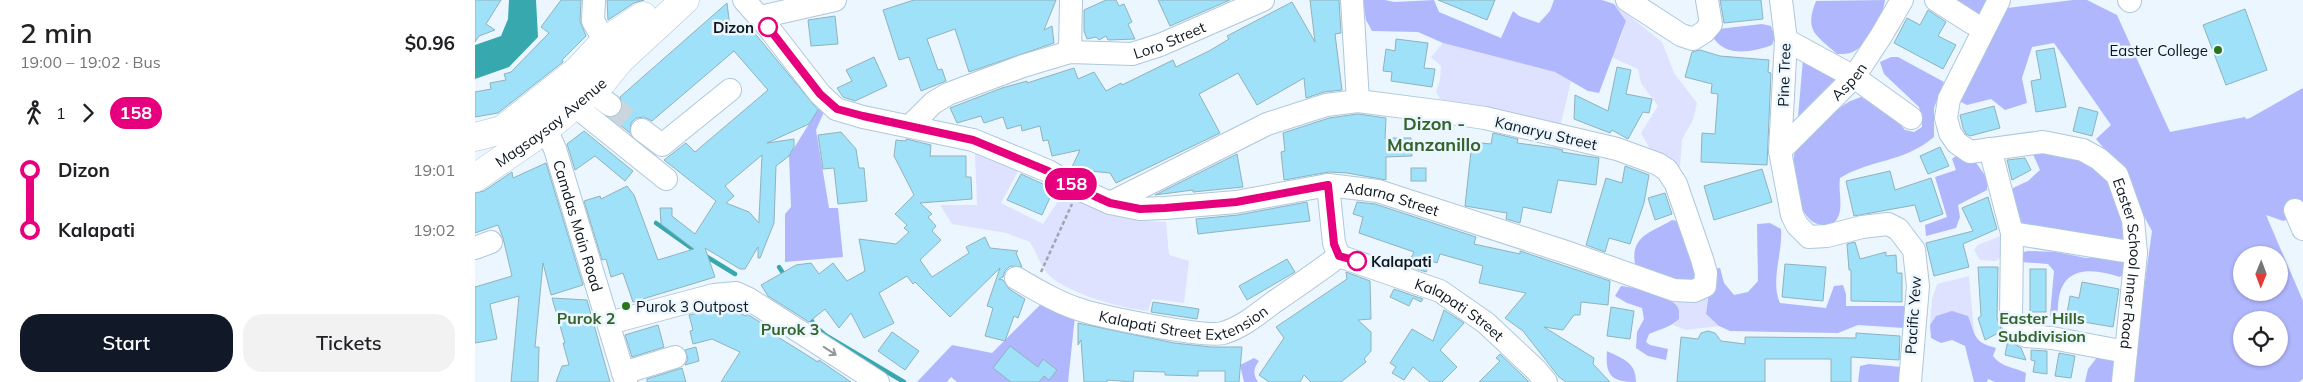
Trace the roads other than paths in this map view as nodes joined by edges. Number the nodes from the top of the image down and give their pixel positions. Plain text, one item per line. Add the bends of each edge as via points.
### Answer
1 (594, 0) edge
2 (685, 0) edge
3 (701, 0) edge
4 (744, 0) edge
5 (835, 0) edge
6 (1071, 0) edge
7 (1263, 0) edge
8 (1353, 0) edge
9 (1627, 0) edge
10 (1707, 0) edge
11 (1781, 0) edge
12 (1902, 0) edge
13 (1936, 0) edge
14 (1999, 0) edge
15 (652, 8) edge
16 (770, 15) junction
17 (1972, 23) dead end
18 (1786, 40) junction
19 (1070, 52) junction
20 (600, 76) junction
21 (1854, 77) junction
22 (730, 90) dead end
23 (1358, 101) junction
24 (1911, 118) dead end
25 (909, 126) junction
26 (545, 129) junction
27 (642, 130) tunnel mouth
28 (475, 137) edge
29 (1990, 149) junction
30 (1780, 151) junction
31 (476, 172) edge
32 (665, 179) dead end
33 (1328, 185) junction
34 (1110, 203) junction
35 (2012, 233) junction
36 (2136, 253) junction
37 (1339, 256) junction
38 (1027, 278) road end
39 (1705, 286) joint
40 (609, 323) junction
41 (2127, 352) junction
42 (675, 358) dead end
43 (625, 378) edge
44 (878, 382) edge
45 (1546, 382) edge
46 (1909, 382) edge
47 (2123, 382) edge

1 - 20 street via 593,21
2 - 20 highway, Magsaysay Avenue
3 - 20 highway via 633,69
4 - 16 street
5 - 16 street
6 - 19 street
7 - 19 street, Loro Street via 1160,45 1131,54
8 - 23 street
9 - 10 street via 1693,39 1711,24
11 - 18 street, Pine Tree
12 - 21 street, Aspen
13 - 17 street
14 - 29 street, Easter School Inner Road via 1949,99 1947,118 1950,133 1957,143 1970,152
15 - 20 highway
16 - 25 street, Adarna Street via 788,23 797,52 797,64 820,94 837,109
18 - 21 street
18 - 30 street, Pine Tree
19 - 25 street, Loro Street via 948,94 933,102
20 - 26 highway, Magsaysay Avenue
20 - 28 highway via 578,70 503,130
20 - 31 highway, Magsaysay Avenue via 520,134
20 - 32 street
21 - 24 street
21 - 30 street, Aspen
22 - 27 street via 661,145
23 - 34 street, Kanaryu Street via 1326,105 1267,124
23 - 39 street, Kanaryu Street via 1485,118 1617,149 1658,164 1667,170 1676,184 1706,273
25 - 34 street, Adarna Street via 973,140 1009,153
26 - 31 highway, Magsaysay Avenue
26 - 40 street, Camdas Main Road via 555,149
29 - 35 street
29 - 36 street, Easter School Inner Road via 2043,142 2083,150 2099,159 2117,175 2133,220
30 - 46 street, Pacific Yew via 1792,215 1809,237 1887,224 1898,229 1914,250 1918,286
33 - 34 street, Adarna Street via 1236,202 1165,208 1140,209
33 - 37 street via 1334,244
33 - 39 street, Adarna Street via 1378,191 1674,290 1693,291
35 - 36 street
35 - 41 street via 2011,320 2016,330 2026,336
36 - 41 street, Easter School Inner Road
37 - 38 street, Kalapati Street Extension via 1238,328 1221,333 1206,334 1081,311 1053,299
37 - 45 street, Kalapati Street via 1440,291 1487,324
40 - 43 street, Camdas Main Road
40 -> 44 street via 714,295 736,293
41 - 47 street, Easter School Inner Road
42 - 43 street

